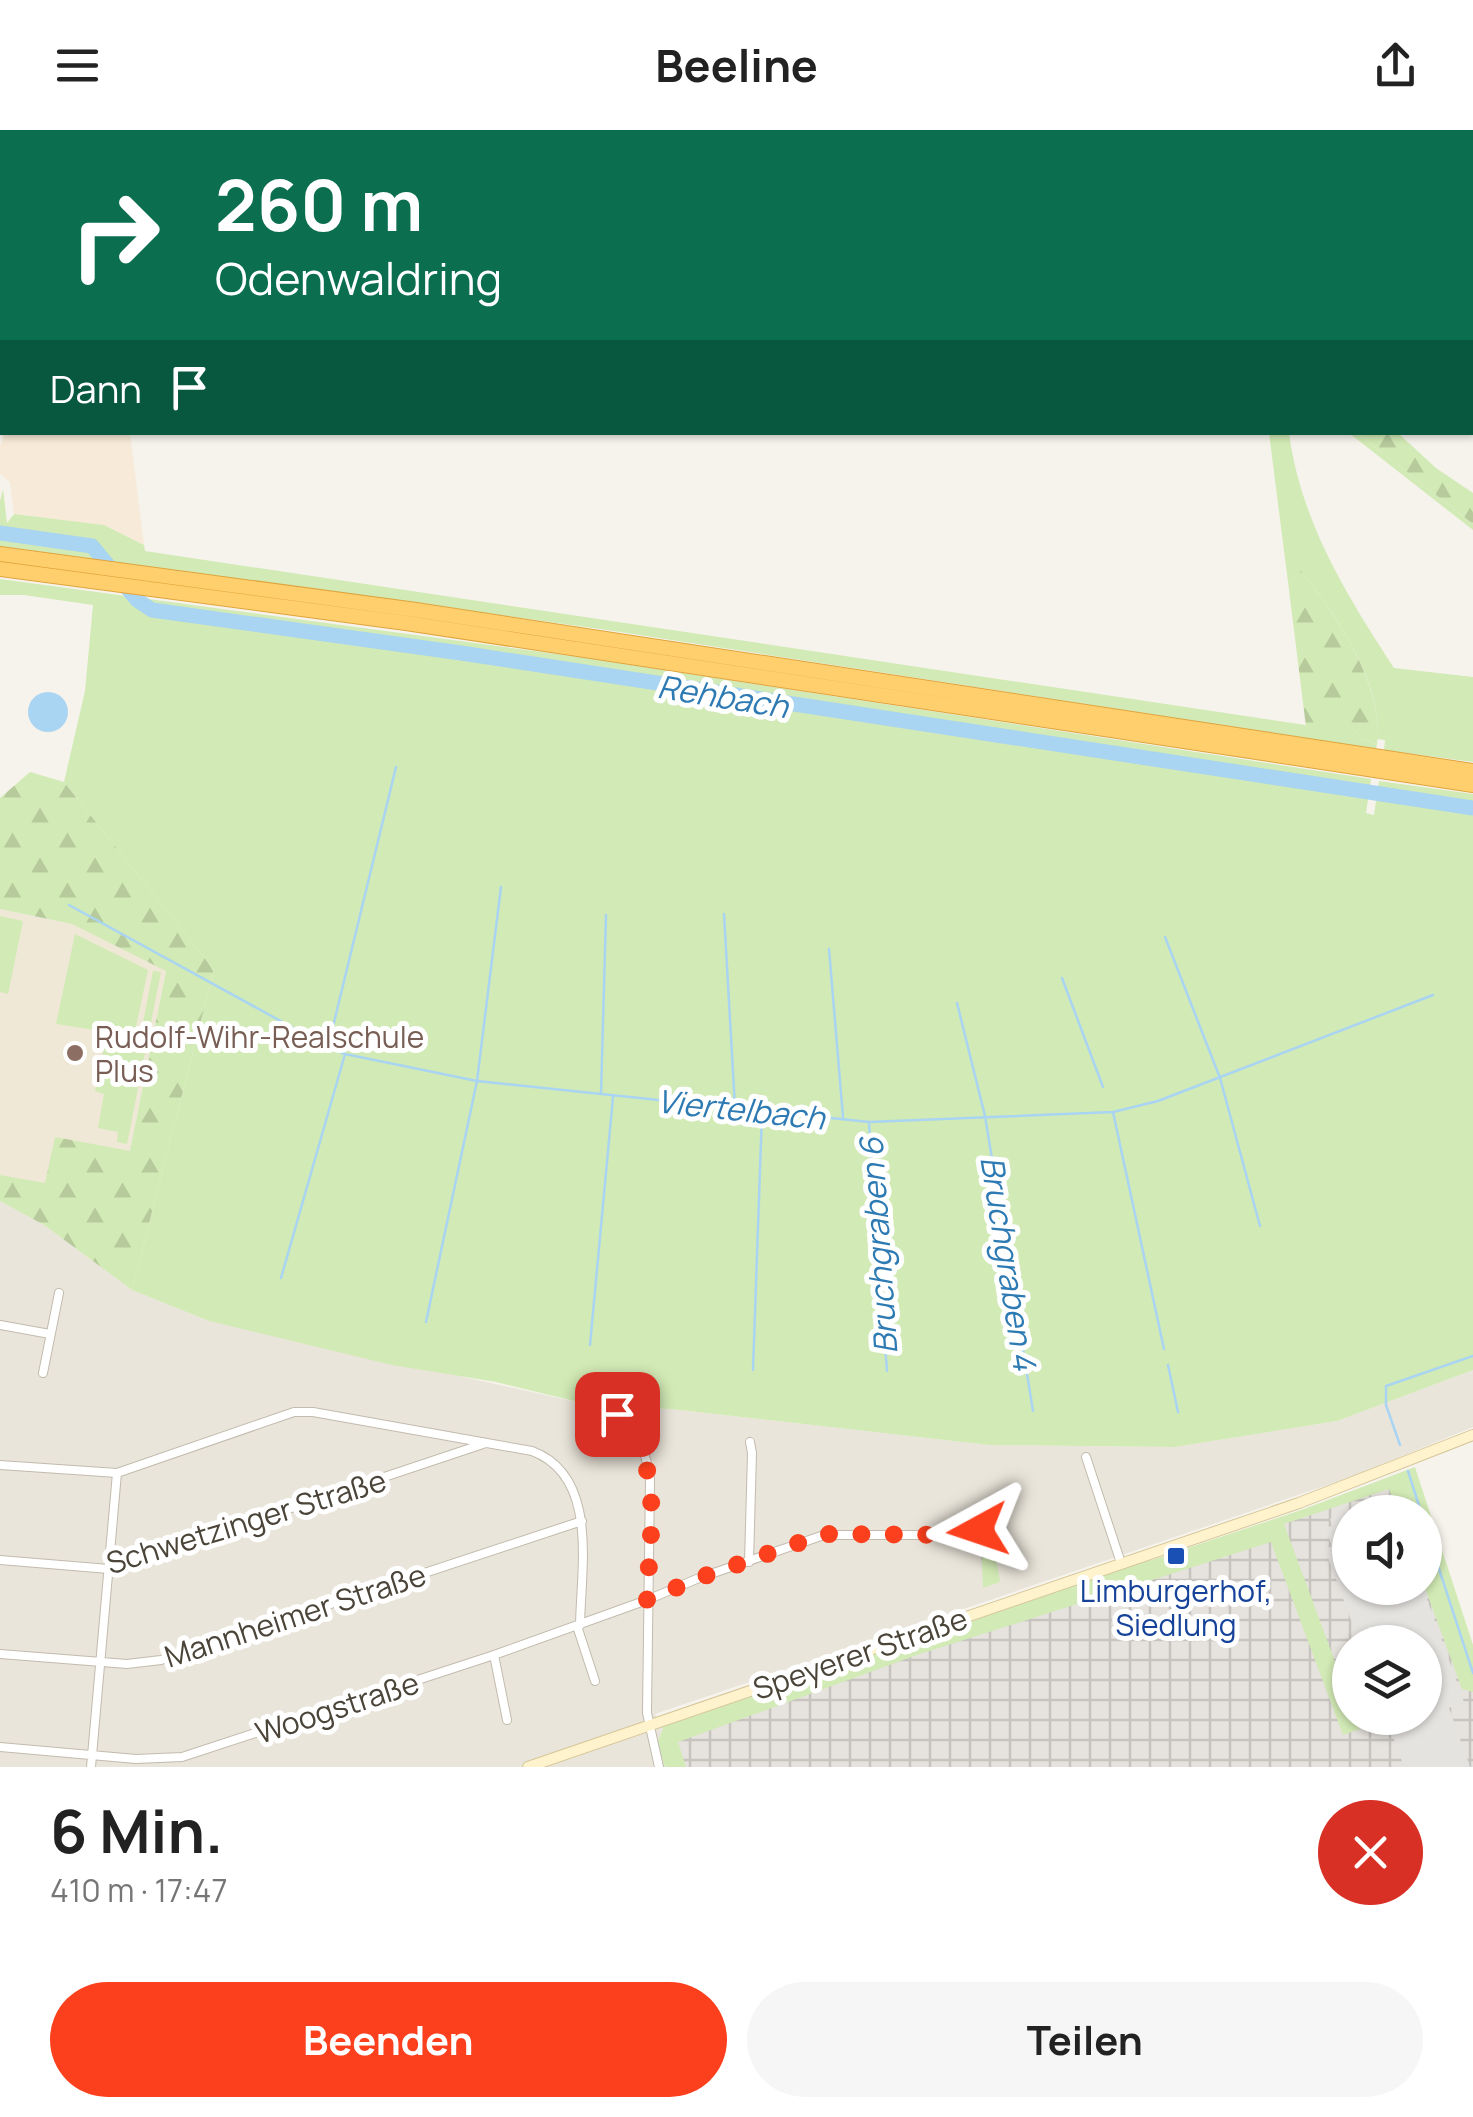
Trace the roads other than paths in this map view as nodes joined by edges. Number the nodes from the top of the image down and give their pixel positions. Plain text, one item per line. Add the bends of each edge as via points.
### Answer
1 (0, 554) edge
2 (0, 569) edge
3 (1473, 771) edge
4 (1473, 785) edge
5 (58, 1293) dead end
6 (0, 1324) edge
7 (50, 1334) junction
8 (43, 1373) dead end
9 (617, 1414) dead end
10 (1473, 1435) edge
11 (750, 1442) dead end
12 (487, 1443) junction
13 (1086, 1456) dead end
14 (0, 1465) edge
15 (117, 1473) junction
16 (582, 1521) junction
17 (978, 1530) dead end
18 (0, 1560) edge
19 (750, 1562) junction
20 (1121, 1562) junction
21 (109, 1569) junction
22 (647, 1600) junction
23 (579, 1626) junction
24 (0, 1654) edge
25 (494, 1655) junction
26 (102, 1663) junction
27 (595, 1681) dead end
28 (507, 1720) dead end
29 (648, 1725) junction
30 (0, 1748) edge
31 (92, 1756) junction
32 (91, 1767) edge
33 (528, 1767) edge
34 (659, 1767) edge

1 - 3 highway
2 - 4 highway via 614,653
5 - 7 street
6 - 7 street
7 - 8 street
9 - 22 street via 633,1430 648,1464
10 - 20 street, Speyerer Straße via 1341,1488
11 - 19 street
12 - 15 street via 294,1412
12 - 16 street via 554,1461 571,1482
12 - 21 street, Schwetzinger Straße
13 - 20 street
14 - 15 street
15 - 21 street
16 - 23 street
16 - 26 street, Mannheimer Straße via 161,1660
17 - 19 street, Woogstraße via 824,1534
18 - 21 street, Schwetzinger Straße
19 - 22 street, Woogstraße
20 - 29 street, Speyerer Straße
21 - 26 street
22 - 23 street, Woogstraße
22 - 29 street
23 - 25 street, Woogstraße
23 - 27 street
24 - 26 street, Mannheimer Straße
25 - 28 street
25 - 31 street, Woogstraße via 182,1757
26 - 31 street
29 - 33 street, Speyerer Straße
29 - 34 street
30 - 31 street, Woogstraße
31 - 32 street

